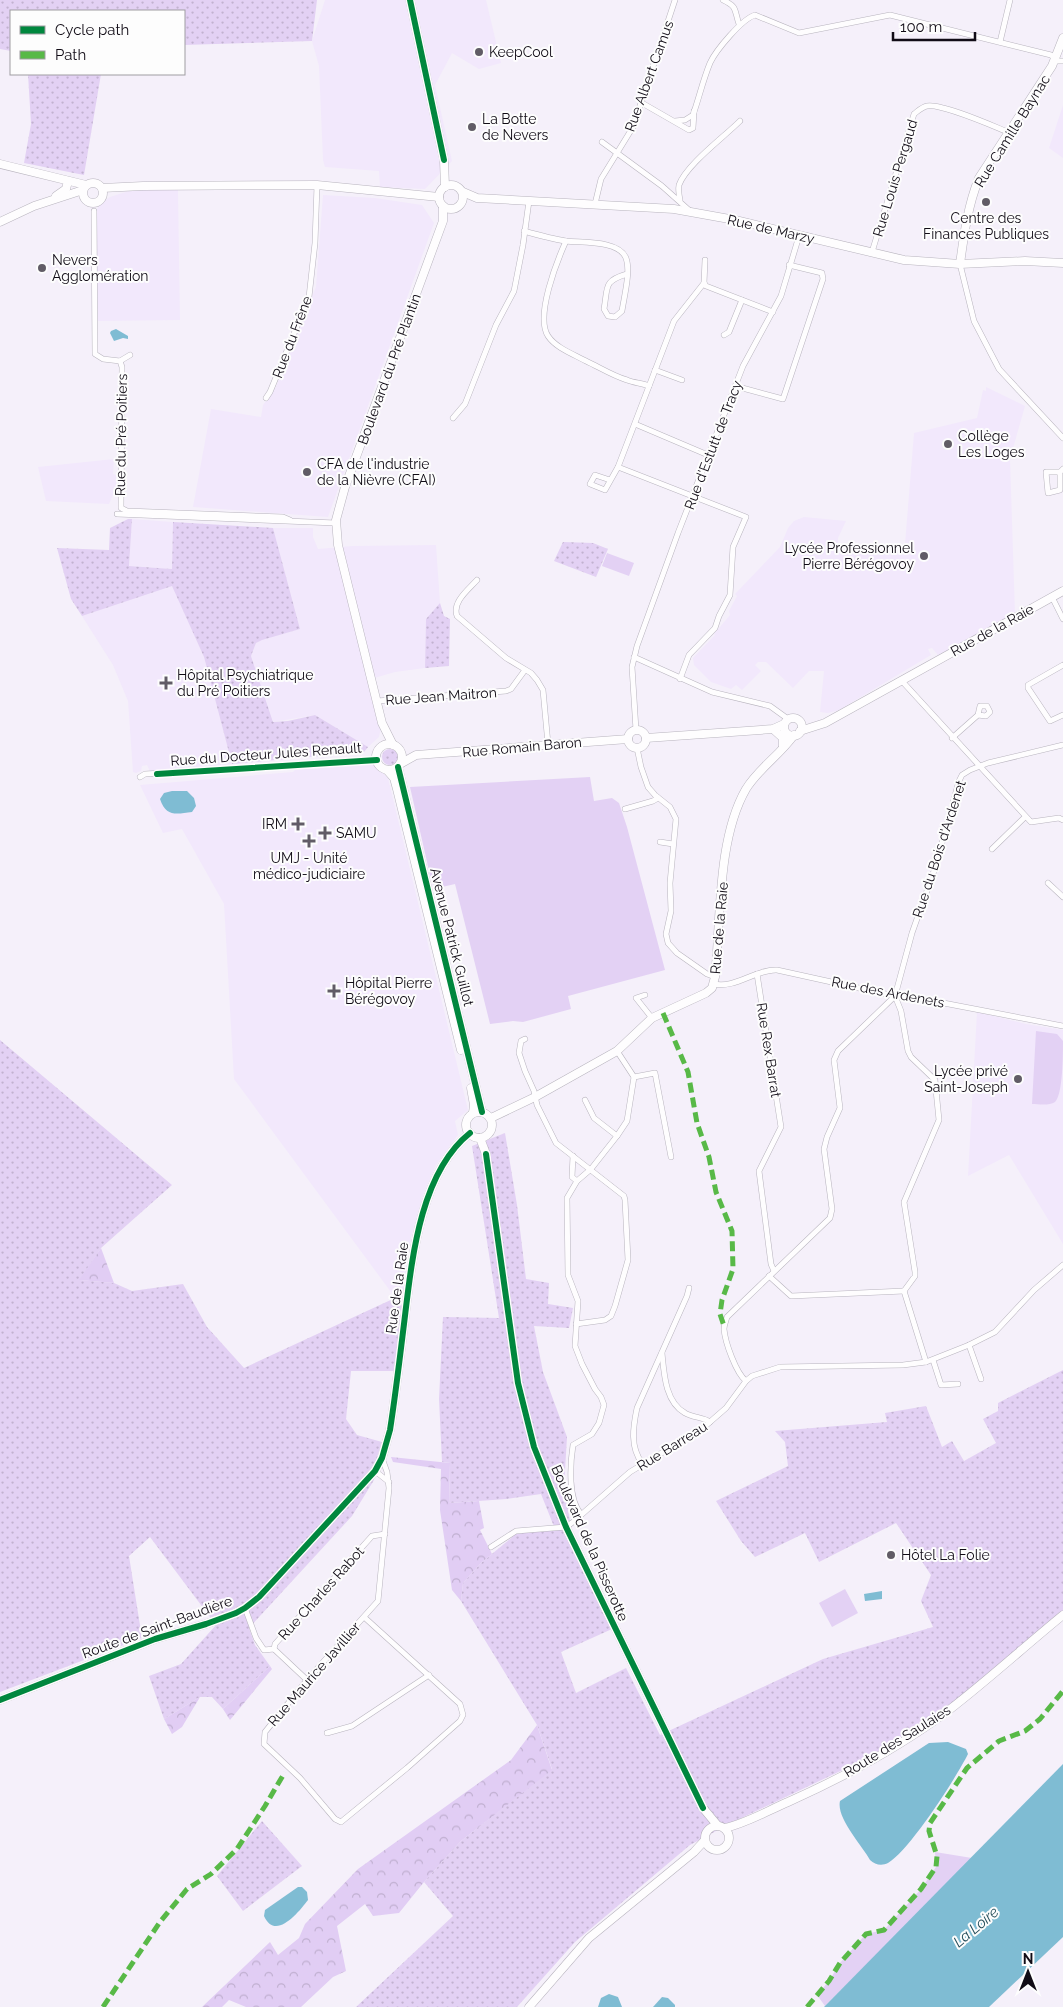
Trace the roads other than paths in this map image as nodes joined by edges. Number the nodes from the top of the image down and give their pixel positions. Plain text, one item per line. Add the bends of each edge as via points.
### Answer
1 (410, 0) edge
2 (676, 0) edge
3 (723, 0) edge
4 (1010, 0) edge
5 (739, 24) junction
6 (1063, 38) edge
7 (1000, 42) junction
8 (1059, 60) edge
9 (642, 103) junction
10 (694, 111) junction
11 (675, 121) junction
12 (740, 121) dead end
13 (1008, 132) junction
14 (602, 142) dead end
15 (618, 152) junction
16 (444, 160) junction
17 (0, 164) edge
18 (66, 180) junction
19 (317, 185) junction
20 (455, 186) junction
21 (445, 187) junction
22 (678, 189) junction
23 (84, 190) junction
24 (462, 192) junction
25 (672, 193) junction
26 (439, 197) junction
27 (98, 198) junction
28 (477, 198) junction
29 (50, 201) junction
30 (529, 201) junction
31 (680, 201) junction
32 (462, 203) junction
33 (595, 204) junction
34 (443, 206) junction
35 (453, 209) junction
36 (94, 211) joint
37 (690, 211) junction
38 (442, 220) junction
39 (0, 222) edge
40 (524, 232) junction
41 (798, 236) junction
42 (566, 241) junction
43 (872, 252) junction
44 (705, 260) dead end
45 (1063, 263) edge
46 (960, 264) junction
47 (790, 265) junction
48 (627, 274) junction
49 (704, 283) junction
50 (742, 300) junction
51 (773, 312) junction
52 (724, 335) dead end
53 (130, 355) dead end
54 (120, 361) junction
55 (655, 370) junction
56 (682, 380) dead end
57 (649, 386) junction
58 (735, 386) junction
59 (266, 398) dead end
60 (453, 418) dead end
61 (634, 424) junction
62 (1063, 438) edge
63 (708, 455) junction
64 (618, 466) junction
65 (1061, 470) edge
66 (610, 480) dead end
67 (693, 497) junction
68 (121, 508) junction
69 (290, 520) junction
70 (336, 523) junction
71 (477, 580) dead end
72 (1063, 591) edge
73 (1052, 597) junction
74 (1063, 619) edge
75 (633, 660) junction
76 (1063, 665) edge
77 (525, 670) junction
78 (680, 678) junction
79 (901, 680) junction
80 (377, 701) junction
81 (978, 715) dead end
82 (1063, 715) edge
83 (800, 722) junction
84 (382, 723) junction
85 (816, 726) junction
86 (773, 729) junction
87 (790, 729) junction
88 (636, 730) junction
89 (646, 738) junction
90 (952, 738) junction
91 (628, 739) junction
92 (548, 744) junction
93 (1063, 745) edge
94 (785, 746) junction
95 (396, 747) junction
96 (637, 748) junction
97 (379, 749) junction
98 (416, 755) junction
99 (377, 760) junction
100 (399, 766) junction
101 (980, 767) junction
102 (388, 770) junction
103 (140, 777) dead end
104 (658, 798) junction
105 (625, 809) dead end
106 (1025, 817) junction
107 (1063, 820) edge
108 (660, 842) dead end
109 (673, 844) junction
110 (992, 849) dead end
111 (1048, 882) dead end
112 (1063, 897) edge
113 (757, 974) junction
114 (715, 980) junction
115 (645, 995) dead end
116 (896, 996) junction
117 (652, 1018) junction
118 (1063, 1026) edge
119 (525, 1039) dead end
120 (617, 1051) junction
121 (634, 1077) junction
122 (535, 1096) junction
123 (584, 1100) dead end
124 (482, 1112) junction
125 (473, 1113) junction
126 (491, 1118) junction
127 (470, 1133) junction
128 (617, 1136) junction
129 (483, 1137) junction
130 (573, 1156) junction
131 (671, 1157) dead end
132 (591, 1169) junction
133 (577, 1181) junction
134 (1063, 1265) edge
135 (774, 1271) junction
136 (769, 1276) junction
137 (689, 1288) dead end
138 (904, 1291) junction
139 (576, 1324) junction
140 (969, 1345) junction
141 (662, 1352) junction
142 (933, 1360) junction
143 (926, 1362) junction
144 (981, 1379) dead end
145 (746, 1381) junction
146 (958, 1384) dead end
147 (710, 1422) junction
148 (382, 1458) junction
149 (642, 1463) junction
150 (375, 1471) junction
151 (389, 1483) junction
152 (581, 1514) junction
153 (566, 1526) junction
154 (385, 1534) junction
155 (491, 1547) dead end
156 (246, 1608) junction
157 (1063, 1615) edge
158 (364, 1617) junction
159 (274, 1649) junction
160 (429, 1675) junction
161 (307, 1680) junction
162 (0, 1700) edge
163 (327, 1733) dead end
164 (703, 1808) junction
165 (740, 1824) junction
166 (721, 1827) junction
167 (707, 1831) junction
168 (730, 1836) junction
169 (705, 1840) junction
170 (710, 1848) junction
171 (694, 1852) junction
172 (529, 2007) edge

1 - 16 street
2 - 9 street, Rue Albert Camus
3 - 5 street via 733,4
4 - 7 street
5 - 7 street via 755,15 799,33 890,15
5 - 10 street via 711,62
6 - 8 street, Rue Camille Baynac
7 - 8 street
8 - 13 street, Rue Camille Baynac
9 - 11 street
9 - 15 street, Rue Albert Camus
10 - 11 street via 693,115
10 - 11 street via 693,128 689,130
12 - 22 street via 697,162
13 - 43 street, Rue Louis Pergaud via 929,105 914,114
13 - 46 street, Rue Camille Baynac via 973,194
14 - 15 street
15 - 25 street
15 - 33 street, Rue Albert Camus via 601,179
16 - 20 street
16 - 21 street
17 - 18 street
18 - 23 street
18 - 29 street via 66,189
19 - 26 street
19 - 27 street via 143,186
19 - 59 street, Rue du Frêne via 309,297
20 - 21 street
20 - 24 street
21 - 26 street
22 - 25 street
22 - 31 street
23 - 27 street
23 - 27 street via 95,183
23 - 29 street
24 - 28 street, Rue de Marzy
24 - 32 street
25 - 31 street
26 - 34 street
27 - 36 street
28 - 30 street, Rue de Marzy
28 - 32 street, Rue de Marzy
29 - 39 street
30 - 33 street, Rue de Marzy
30 - 40 street
31 - 37 street
32 - 35 street
33 - 37 street, Rue de Marzy
34 - 35 street
34 - 38 street, Boulevard du Pré Plantin
35 - 38 street, Boulevard du Pré Plantin
36 - 54 street, Rue du Pré Poitiers via 95,354 103,359
37 - 41 street, Rue de Marzy
38 - 70 street, Boulevard du Pré Plantin via 345,487
40 - 42 street
40 - 60 street via 514,291 496,325 466,404
41 - 43 street, Rue de Marzy
41 - 47 street, Rue d'Estutt de Tracy
42 - 48 street via 600,243 620,250 626,258
42 - 57 street via 548,292 543,322 547,335 560,348 611,374
43 - 46 street, Rue de Marzy via 904,260
44 - 49 street
45 - 46 street, Rue de Marzy
46 - 62 street via 974,322 999,370
47 - 51 street, Rue d'Estutt de Tracy
47 - 58 street via 822,273 823,278 783,399
48 - 48 street via 622,311 615,317 608,316 604,309 609,282
49 - 50 street
49 - 55 street via 674,321
50 - 51 street
50 - 52 street via 730,332
51 - 58 street, Rue d'Estutt de Tracy
53 - 54 street
54 - 68 street, Rue du Pré Poitiers
55 - 56 street
55 - 57 street
57 - 61 street
58 - 63 street, Rue d'Estutt de Tracy
61 - 63 street
61 - 64 street
63 - 67 street, Rue d'Estutt de Tracy
64 - 66 street
64 - 67 street
65 - 65 street via 1046,472 1048,493 1060,490
67 - 75 street, Rue d'Estutt de Tracy
67 - 78 street via 746,517 733,547 730,595 715,628 689,655
68 - 69 street, Rue du Pré Poitiers via 127,511 283,517
68 - 69 street, Rue du Pré Poitiers via 117,514
69 - 70 street, Rue du Pré Poitiers
70 - 80 street, Boulevard du Pré Plantin via 338,545
71 - 77 street via 458,603 457,616
72 - 73 street, Rue de la Raie
73 - 74 street
73 - 79 street, Rue de la Raie
75 - 78 street
75 - 88 street
76 - 82 street via 1028,685 1028,688 1050,721
77 - 80 street, Rue Jean Maitron via 506,691
77 - 92 street via 543,690
78 - 87 street via 712,692 770,706
79 - 85 street, Rue de la Raie
79 - 90 street
80 - 84 street, Boulevard du Pré Plantin
81 - 90 street
83 - 85 street
83 - 87 street
83 - 87 street via 794,718
84 - 95 street, Boulevard du Pré Plantin
84 - 97 street, Boulevard du Pré Plantin
85 - 87 street, Rue de la Raie
86 - 87 street, Rue de la Raie
86 - 89 street
86 - 94 street via 783,738
87 - 94 street
88 - 89 street via 642,731
88 - 91 street
89 - 96 street via 643,746
90 - 101 street
91 - 92 street, Rue Romain Baron
91 - 96 street
92 - 98 street, Rue Romain Baron
93 - 101 street, Rue du Bois d'Ardenet
94 - 114 street, Rue de la Raie via 755,776 738,804 732,823 725,858
95 - 97 street via 386,745
95 - 98 street, Rue Romain Baron
95 - 100 street via 402,756
96 - 104 street via 644,778 650,792
97 - 99 street
98 - 100 street, Rue Romain Baron
99 - 102 street via 380,767
99 - 103 street, Rue du Docteur Jules Renault via 145,774
100 - 102 street
100 - 124 street, Avenue Patrick Guillot
101 - 106 street
101 - 116 street, Rue du Bois d'Ardenet via 962,775 958,781
102 - 125 street, Avenue Patrick Guillot via 397,789 472,1093
104 - 105 street
104 - 109 street via 670,807 676,819
106 - 107 street via 1031,822
106 - 110 street
108 - 109 street
109 - 114 street via 671,911 666,938 671,948
111 - 112 street
113 - 114 street, Rue des Ardenets via 724,985
113 - 116 street, Rue des Ardenets via 777,970
113 - 135 street, Rue Rex Barrat via 780,1127 759,1171
114 - 117 street, Rue de la Raie via 706,993
115 - 117 street via 636,998
116 - 118 street, Rue des Ardenets
116 - 135 street via 838,1051 834,1060 840,1108 824,1148 832,1209 830,1218
116 - 138 street via 908,1051 935,1080 939,1120 904,1202 915,1272
117 - 120 street, Rue de la Raie
119 - 122 street via 521,1041 519,1052
120 - 121 street
120 - 122 street, Rue de la Raie
121 - 128 street via 627,1121
121 - 131 street via 656,1073
122 - 126 street, Rue de la Raie
122 - 130 street via 556,1144
123 - 128 street via 594,1118
124 - 125 street
124 - 126 street
125 - 127 street via 467,1121
126 - 129 street via 492,1128
127 - 129 street
127 - 148 street, Rue de la Raie via 451,1151 443,1164 416,1237 390,1430
128 - 132 street
129 - 153 street, Boulevard de la Pisserotte via 522,1402 534,1447
130 - 132 street
130 - 133 street via 572,1178
132 - 133 street
132 - 139 street via 624,1196 628,1260 611,1316 600,1322
133 - 139 street via 567,1198 568,1275 578,1301
134 - 140 street, Rue Barreau via 1034,1290 995,1332
135 - 136 street
136 - 138 street via 791,1296
136 - 145 street via 727,1317 724,1326 726,1342 740,1376
137 - 141 street
138 - 143 street
139 - 152 street via 575,1346 604,1405 592,1434 574,1445 570,1470 576,1508
140 - 142 street, Rue Barreau
140 - 144 street
141 - 147 street via 667,1387 674,1403 683,1412
141 - 149 street via 637,1408 635,1446
142 - 143 street, Rue Barreau
142 - 146 street via 941,1385
143 - 145 street, Rue Barreau via 780,1367
145 - 147 street, Rue Barreau via 726,1408
147 - 149 street, Rue Barreau
148 - 150 street, Route de Saint-Baudière
148 - 151 street, Rue Maurice Javillier
149 - 152 street, Rue Barreau
150 - 151 street
150 - 156 street, Route de Saint-Baudière
151 - 154 street, Rue Maurice Javillier
152 - 153 street, Rue Barreau
153 - 155 street via 516,1531
153 - 164 street, Boulevard de la Pisserotte
154 - 158 street, Rue Maurice Javillier via 378,1601
154 - 159 street, Rue Charles Rabot via 372,1536 274,1644
156 - 159 street via 256,1638 264,1650
156 - 162 street, Route de Saint-Baudière via 155,1639
157 - 165 street, Route des Saulaies via 949,1710 921,1729 842,1776
158 - 160 street
158 - 161 street, Rue Maurice Javillier
159 - 161 street, Rue Charles Rabot
160 - 161 street, Rue Maurice Javillier via 460,1704 463,1715 460,1721 341,1822 264,1744 265,1732
160 - 163 street via 352,1726
164 - 166 street
164 - 167 street
165 - 166 street
165 - 168 street
166 - 167 street
166 - 168 street
167 - 169 street
168 - 170 street via 722,1849
169 - 170 street
169 - 171 street
170 - 171 street
171 - 172 street via 589,1938

